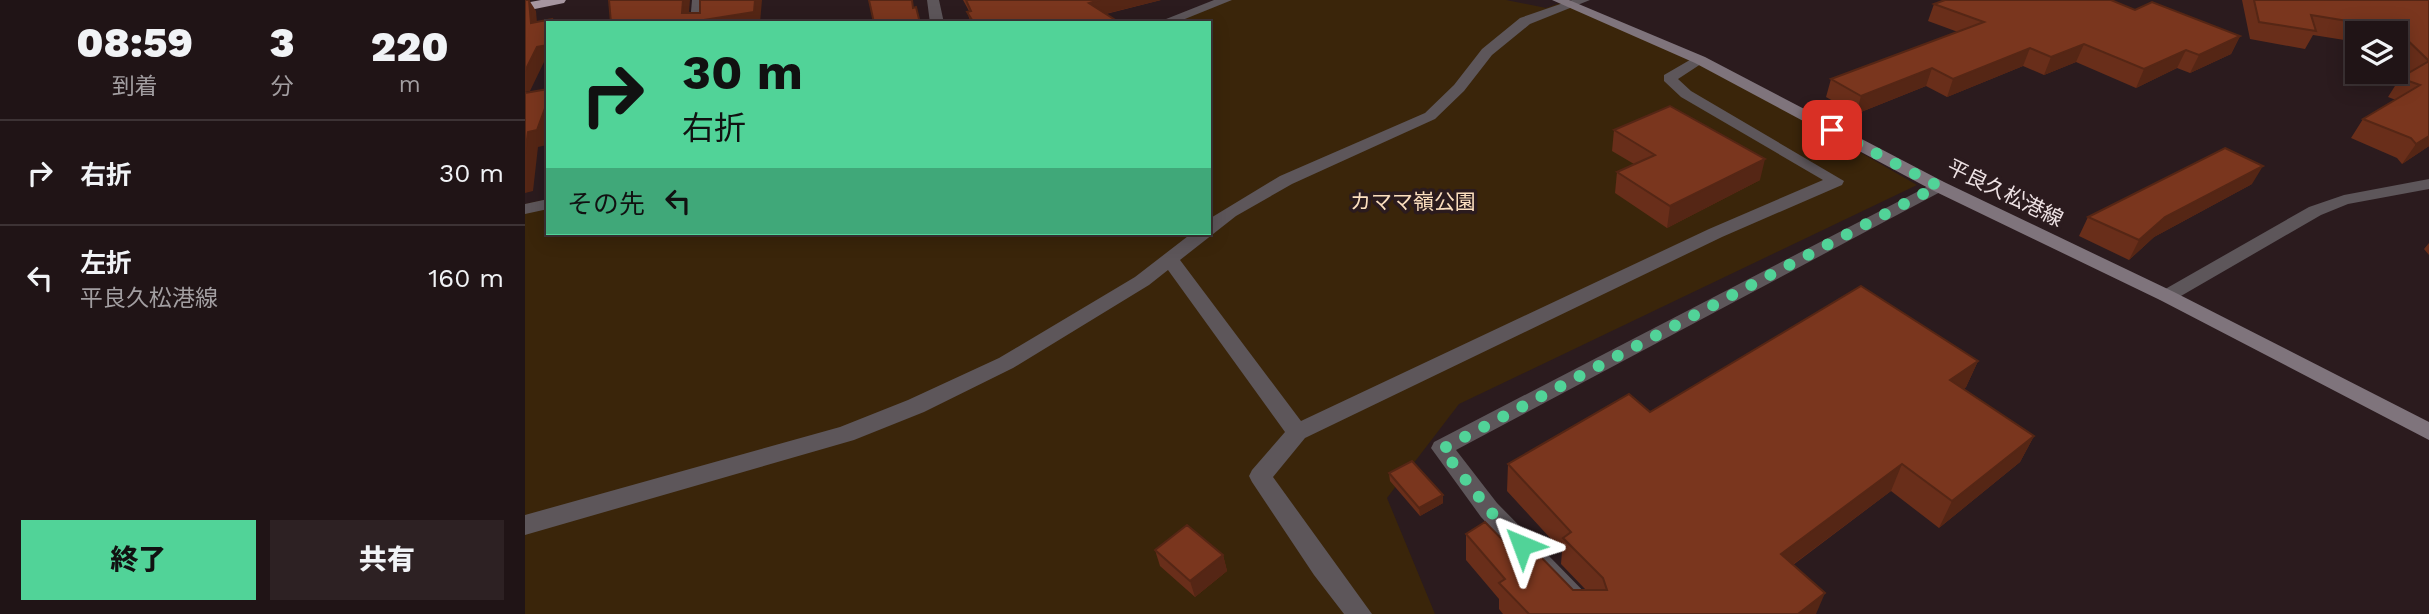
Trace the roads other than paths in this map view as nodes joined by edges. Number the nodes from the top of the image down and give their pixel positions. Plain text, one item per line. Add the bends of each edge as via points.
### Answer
1 (561, 0) edge
2 (698, 0) edge
3 (933, 0) edge
4 (1226, 0) edge
5 (1538, 0) edge
6 (1571, 2) edge
7 (525, 7) edge
8 (697, 21) edge
9 (937, 21) edge
10 (1168, 21) edge
11 (1700, 60) junction
12 (2429, 184) edge
13 (1938, 186) junction
14 (546, 204) edge
15 (525, 209) edge
16 (1211, 226) edge
17 (1200, 235) edge
18 (1169, 259) junction
19 (2167, 296) junction
20 (1297, 432) junction
21 (2429, 432) edge
22 (525, 525) edge
23 (1359, 614) edge
24 (1589, 614) edge

1 - 7 highway
2 - 8 street
3 - 9 street
4 - 10 street
5 - 6 street
6 - 11 main road, 平良久松港線
6 - 16 street via 1525,21 1487,52 1430,116 1286,180
11 - 13 main road, 平良久松港線
11 - 20 street via 1669,78 1686,94 1836,181 1642,265
12 - 19 street via 2344,200 2315,211
13 - 19 main road, 平良久松港線
13 - 24 street via 1442,449 1489,510
14 - 15 street
17 - 18 street
18 - 20 street
18 - 22 street via 1142,281 1006,363 916,406 846,433
19 - 21 main road, 平良久松港線
20 - 23 street via 1260,476

